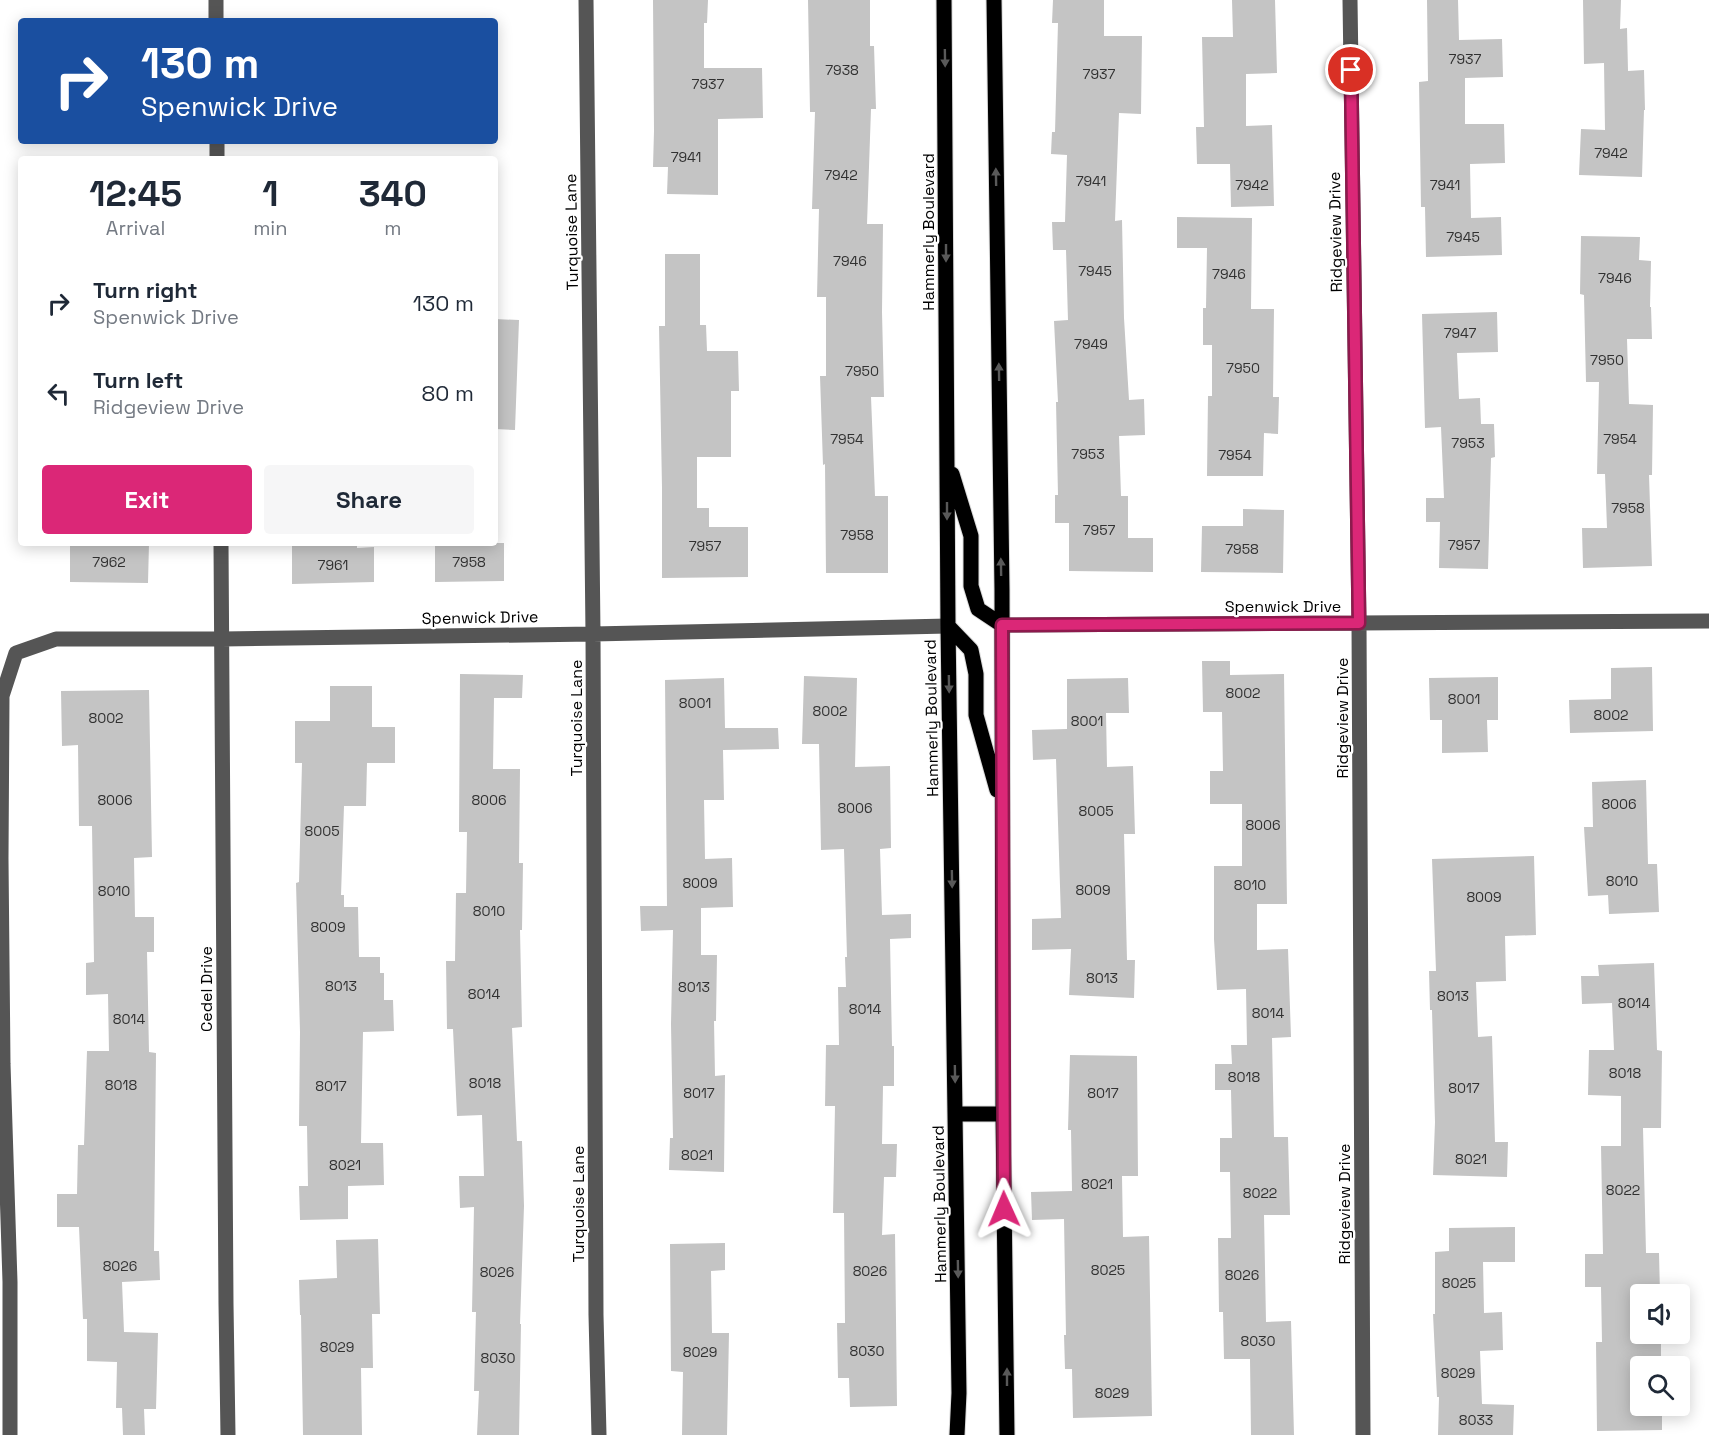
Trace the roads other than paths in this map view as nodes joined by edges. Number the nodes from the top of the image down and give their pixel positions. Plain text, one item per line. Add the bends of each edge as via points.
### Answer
1 (216, 0) edge
2 (586, 0) edge
3 (944, 0) edge
4 (994, 0) edge
5 (1350, 0) edge
6 (216, 18) edge
7 (947, 458) junction
8 (221, 546) edge
9 (1709, 621) edge
10 (1359, 623) junction
11 (1002, 625) junction
12 (948, 626) junction
13 (593, 634) junction
14 (222, 639) junction
15 (1002, 808) junction
16 (956, 1114) junction
17 (1003, 1114) junction
18 (5, 1283) edge
19 (10, 1435) edge
20 (228, 1435) edge
21 (599, 1435) edge
22 (957, 1435) edge
23 (1007, 1435) edge
24 (1363, 1435) edge

1 - 6 street
2 - 13 street, Turquoise Lane
3 -> 7 main road, Hammerly Boulevard
11 -> 4 main road
5 - 10 street, Ridgeview Drive
7 - 11 main road via 971,536 971,586 975,600 978,609
7 -> 12 main road, Hammerly Boulevard
8 - 14 street, Cedel Drive
9 - 10 street, Spenwick Drive
10 - 11 street, Spenwick Drive
10 - 24 street, Ridgeview Drive
11 - 15 main road
12 - 13 street, Spenwick Drive
12 - 15 main road via 971,650 976,674 976,715
12 -> 16 main road, Hammerly Boulevard
13 - 14 street, Spenwick Drive
13 - 21 street, Turquoise Lane
14 - 18 street, Spenwick Drive via 56,639 16,653 2,696
14 - 20 street, Cedel Drive
15 - 17 main road
16 - 17 main road
16 -> 22 main road, Hammerly Boulevard
23 -> 17 main road
18 - 19 street

